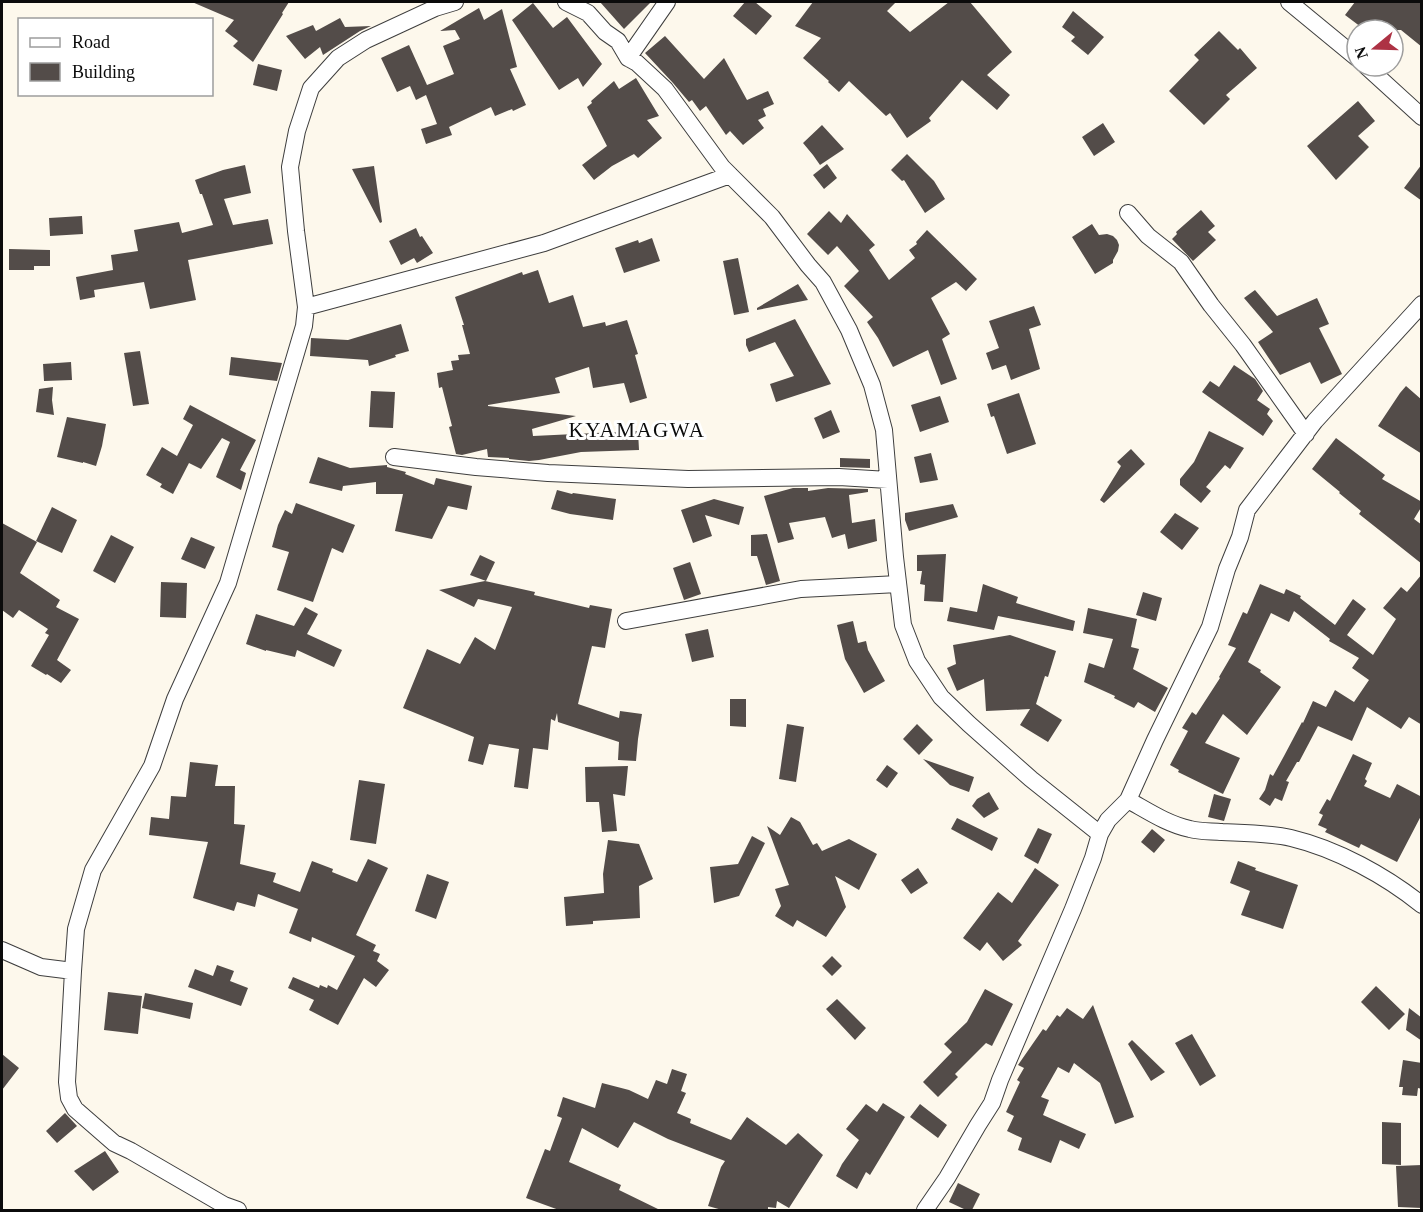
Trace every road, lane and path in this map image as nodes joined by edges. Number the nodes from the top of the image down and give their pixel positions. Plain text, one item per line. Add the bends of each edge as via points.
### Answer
1 (455, 2) edge
2 (566, 2) edge
3 (667, 2) edge
4 (1290, 2) edge
5 (432, 5) edge
6 (1345, 48) edge
7 (628, 58) junction
8 (1379, 78) edge
9 (1422, 117) edge
10 (730, 175) junction
11 (1128, 213) dead end
12 (1422, 304) edge
13 (306, 307) junction
14 (1306, 434) junction
15 (394, 457) dead end
16 (888, 480) junction
17 (898, 584) junction
18 (626, 621) dead end
19 (1128, 800) junction
20 (1100, 834) junction
21 (1422, 905) edge
22 (2, 950) edge
23 (73, 971) junction
24 (238, 1210) edge
25 (925, 1210) edge

1 - 5 street
2 - 7 street via 588,13 618,41
3 - 7 street
4 - 6 street
5 - 13 street via 338,58 311,88 290,167
7 - 10 street via 665,89
8 - 9 street
10 - 13 street via 544,243
10 - 16 street via 772,217 823,282 849,330 873,385 884,430
11 - 14 street via 1148,236 1181,262
12 - 14 street
13 - 23 street via 304,326 228,583 175,699 153,766 93,870 76,929
14 - 19 street via 1247,510 1210,627
15 - 16 street via 548,473 687,479
16 - 17 street
17 - 18 street via 801,590
17 - 20 street via 903,625 917,661 941,697 1031,779
19 - 20 street
19 - 21 street via 1171,824 1192,830 1293,839 1340,855
20 - 25 street via 992,1103
22 - 23 street via 41,967
23 - 24 street via 67,1082 75,1109 114,1143

